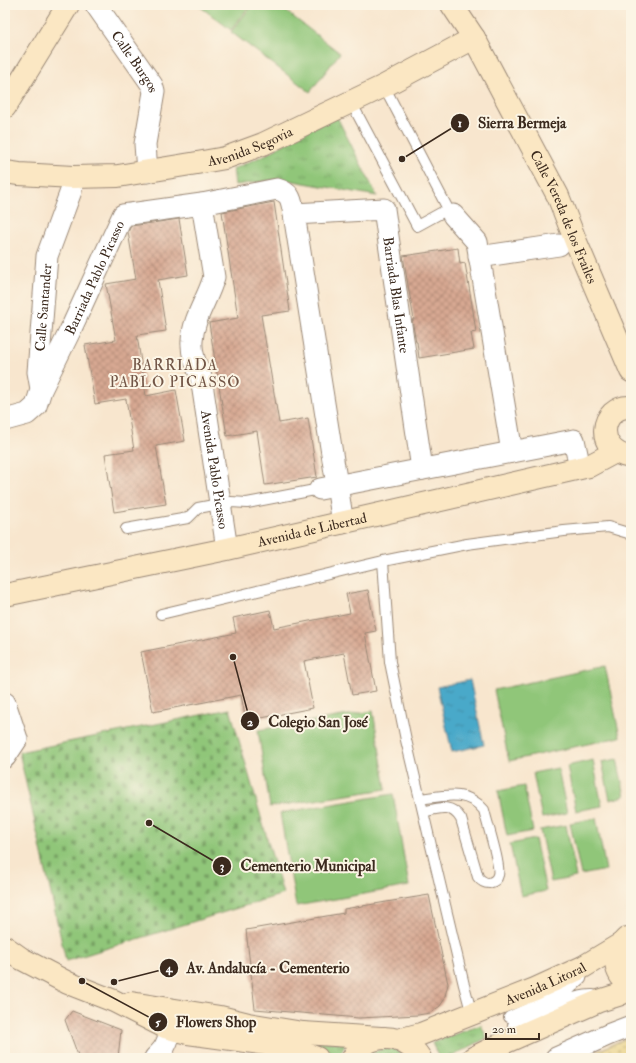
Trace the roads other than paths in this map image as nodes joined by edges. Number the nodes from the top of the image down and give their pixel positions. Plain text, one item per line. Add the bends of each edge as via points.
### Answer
1 (68, 5) edge
2 (96, 5) edge
3 (452, 5) edge
4 (474, 38) junction
5 (384, 86) junction
6 (351, 102) junction
7 (5, 106) edge
8 (5, 172) edge
9 (147, 172) junction
10 (73, 177) junction
11 (202, 204) junction
12 (294, 214) junction
13 (453, 216) dead end
14 (559, 245) dead end
15 (479, 257) junction
16 (631, 370) edge
17 (42, 390) junction
18 (631, 407) edge
19 (5, 420) edge
20 (512, 452) junction
21 (623, 455) edge
22 (580, 468) junction
23 (422, 469) junction
24 (329, 487) junction
25 (219, 504) junction
26 (343, 523) junction
27 (126, 529) dead end
28 (631, 535) edge
29 (226, 549) junction
30 (384, 561) junction
31 (5, 595) edge
32 (161, 614) dead end
33 (5, 703) edge
34 (5, 757) edge
35 (420, 799) junction
36 (423, 812) junction
37 (626, 940) edge
38 (5, 947) edge
39 (583, 967) junction
40 (631, 985) edge
41 (631, 989) edge
42 (114, 1000) junction
43 (599, 1001) junction
44 (472, 1015) junction
45 (248, 1024) junction
46 (631, 1026) edge
47 (390, 1039) junction
48 (170, 1041) edge
49 (317, 1058) edge
50 (353, 1058) edge
51 (420, 1058) edge
52 (473, 1058) edge
53 (556, 1058) edge

1 - 7 street
2 - 9 street, Calle Burgos via 152,85 154,92 145,144
3 - 4 street, Calle Vereda de los Frailes
4 - 5 street, Avenida Segovia
4 - 16 street, Calle Vereda de los Frailes via 558,196
5 - 6 street, Avenida Segovia
5 - 6 lane via 448,209 417,226
6 - 9 street, Avenida Segovia via 240,153
8 - 10 street, Avenida Segovia
9 - 10 street, Avenida Segovia
10 - 17 street, Calle Santander via 47,256 38,372
11 - 12 street via 277,189 289,196
11 - 17 street, Barriada Pablo Picasso via 122,215
11 - 25 street, Avenida Pablo Picasso via 214,277 194,325 192,342 200,377
12 - 23 street, Barriada Blas Infante via 384,209
12 - 24 street
13 - 15 street via 477,242
14 - 15 street
15 - 20 street
17 - 19 street via 36,406 27,414
18 - 21 street via 614,413 606,425 606,440 610,447
20 - 22 street via 574,440
20 - 23 street
21 - 22 street, Avenida de Libertad
22 - 26 street, Avenida de Libertad
23 - 24 street
24 - 25 lane via 247,503
24 - 26 street
25 - 27 lane via 198,508 188,518
25 - 29 street, Avenida Pablo Picasso
26 - 29 street, Avenida de Libertad
28 - 30 lane via 608,527 564,531 467,544
29 - 31 street, Avenida de Libertad
30 - 32 lane
30 - 35 lane via 390,662
33 - 34 street via 17,739
35 - 36 lane
35 - 36 lane via 456,795 479,804 484,810 496,856 497,878 487,883 478,877 462,819 456,811 439,808
36 - 44 lane
37 - 39 street, Avenida Litoral
37 - 40 street via 617,952 616,960 621,976
38 - 42 street via 68,983
39 - 43 lane via 581,979 570,989 511,1021 582,994 593,995
39 - 44 street, Avenida Litoral
41 - 43 street
42 - 45 street
42 - 48 street via 159,1024
43 - 52 street
44 - 47 street, Avenida Litoral via 421,1034
45 - 47 street via 303,1033
45 - 48 street via 234,1026 184,1021 175,1024
46 - 53 street
47 - 50 street via 370,1042 361,1047
47 - 51 street via 408,1044
48 - 49 street via 281,1046

